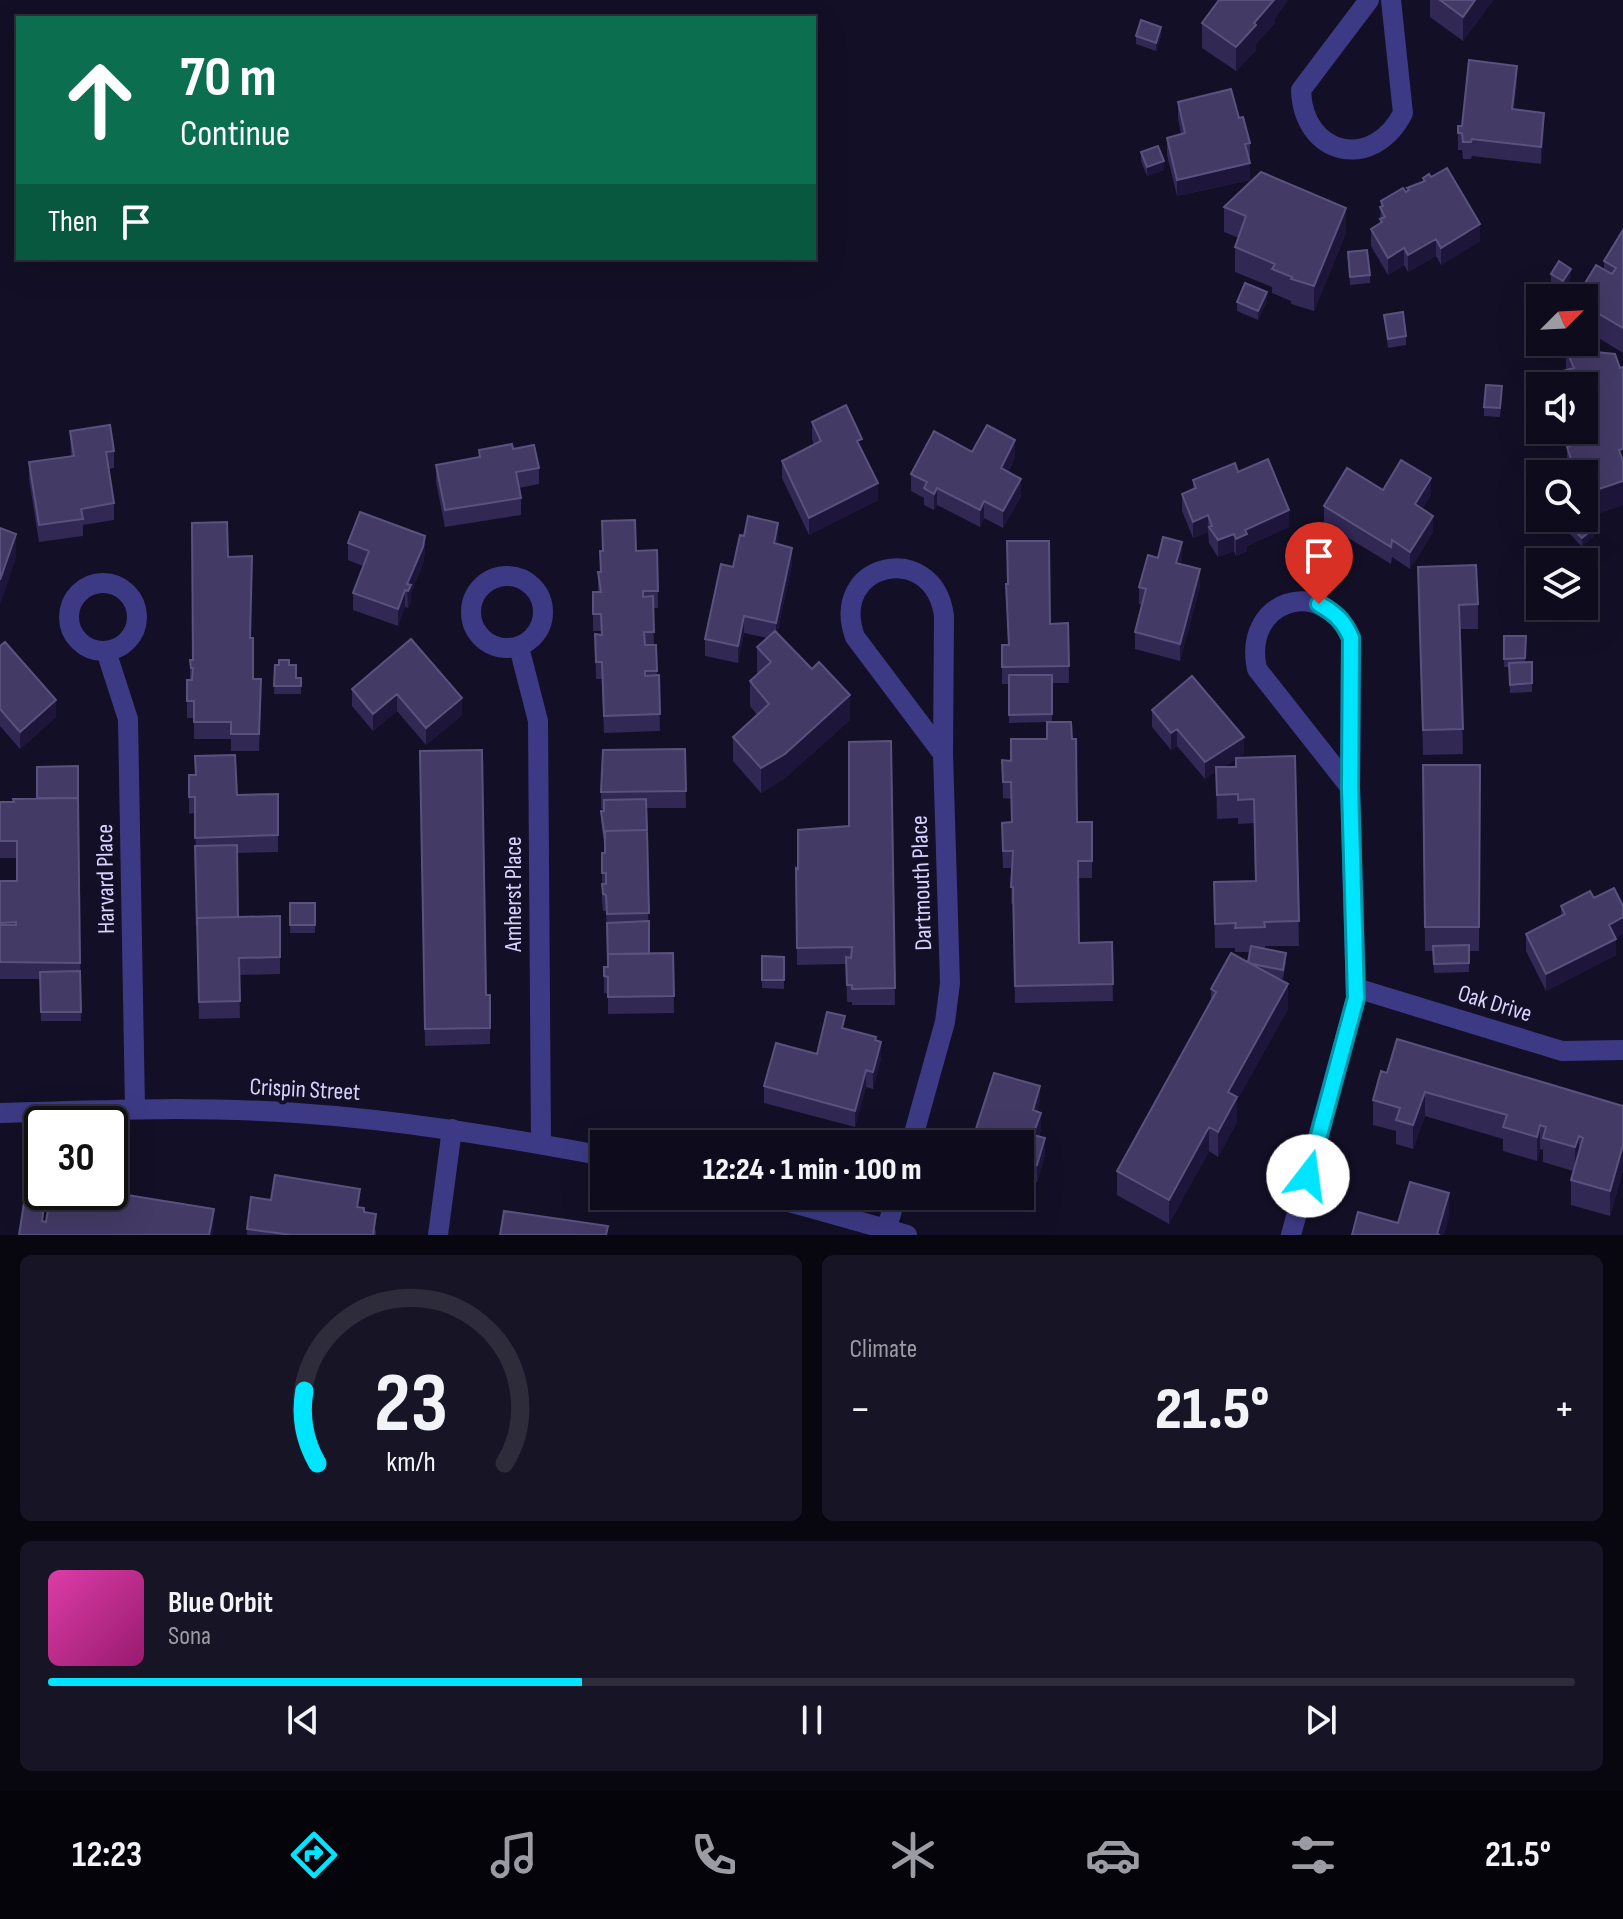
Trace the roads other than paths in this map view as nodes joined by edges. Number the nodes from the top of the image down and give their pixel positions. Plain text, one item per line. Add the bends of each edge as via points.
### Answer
1 (1369, 0) edge
2 (1391, 0) edge
3 (519, 647) dead end
4 (106, 651) dead end
5 (943, 754) junction
6 (1350, 787) junction
7 (1356, 988) junction
8 (1623, 1032) edge
9 (1623, 1050) edge
10 (135, 1108) junction
11 (0, 1113) edge
12 (452, 1129) junction
13 (915, 1130) edge
14 (541, 1144) junction
15 (590, 1153) edge
16 (814, 1210) edge
17 (892, 1210) edge
18 (886, 1232) edge
19 (438, 1235) edge
20 (907, 1235) edge
21 (1291, 1235) edge

1 - 2 street via 1301,90 1313,130 1333,146 1350,150 1383,141 1403,113
3 - 14 street, Amherst Place via 538,721
4 - 10 street, Harvard Place via 128,719
5 - 5 street, Dartmouth Place via 942,601 923,576 893,567 878,571 854,592 850,623 855,637
5 - 13 street, Dartmouth Place via 950,983 945,1022
6 - 6 street via 1351,638 1345,624 1326,608 1304,600 1288,603 1262,622 1254,653 1257,669
6 - 7 street
7 - 9 street, Oak Drive via 1562,1051
7 - 21 street
8 - 9 street
10 - 11 street, Crispin Street
10 - 12 street, Crispin Street via 295,1113
12 - 14 street, Crispin Street
12 - 19 street
14 - 15 street, Crispin Street
16 - 18 street
17 - 18 street
18 - 20 street

